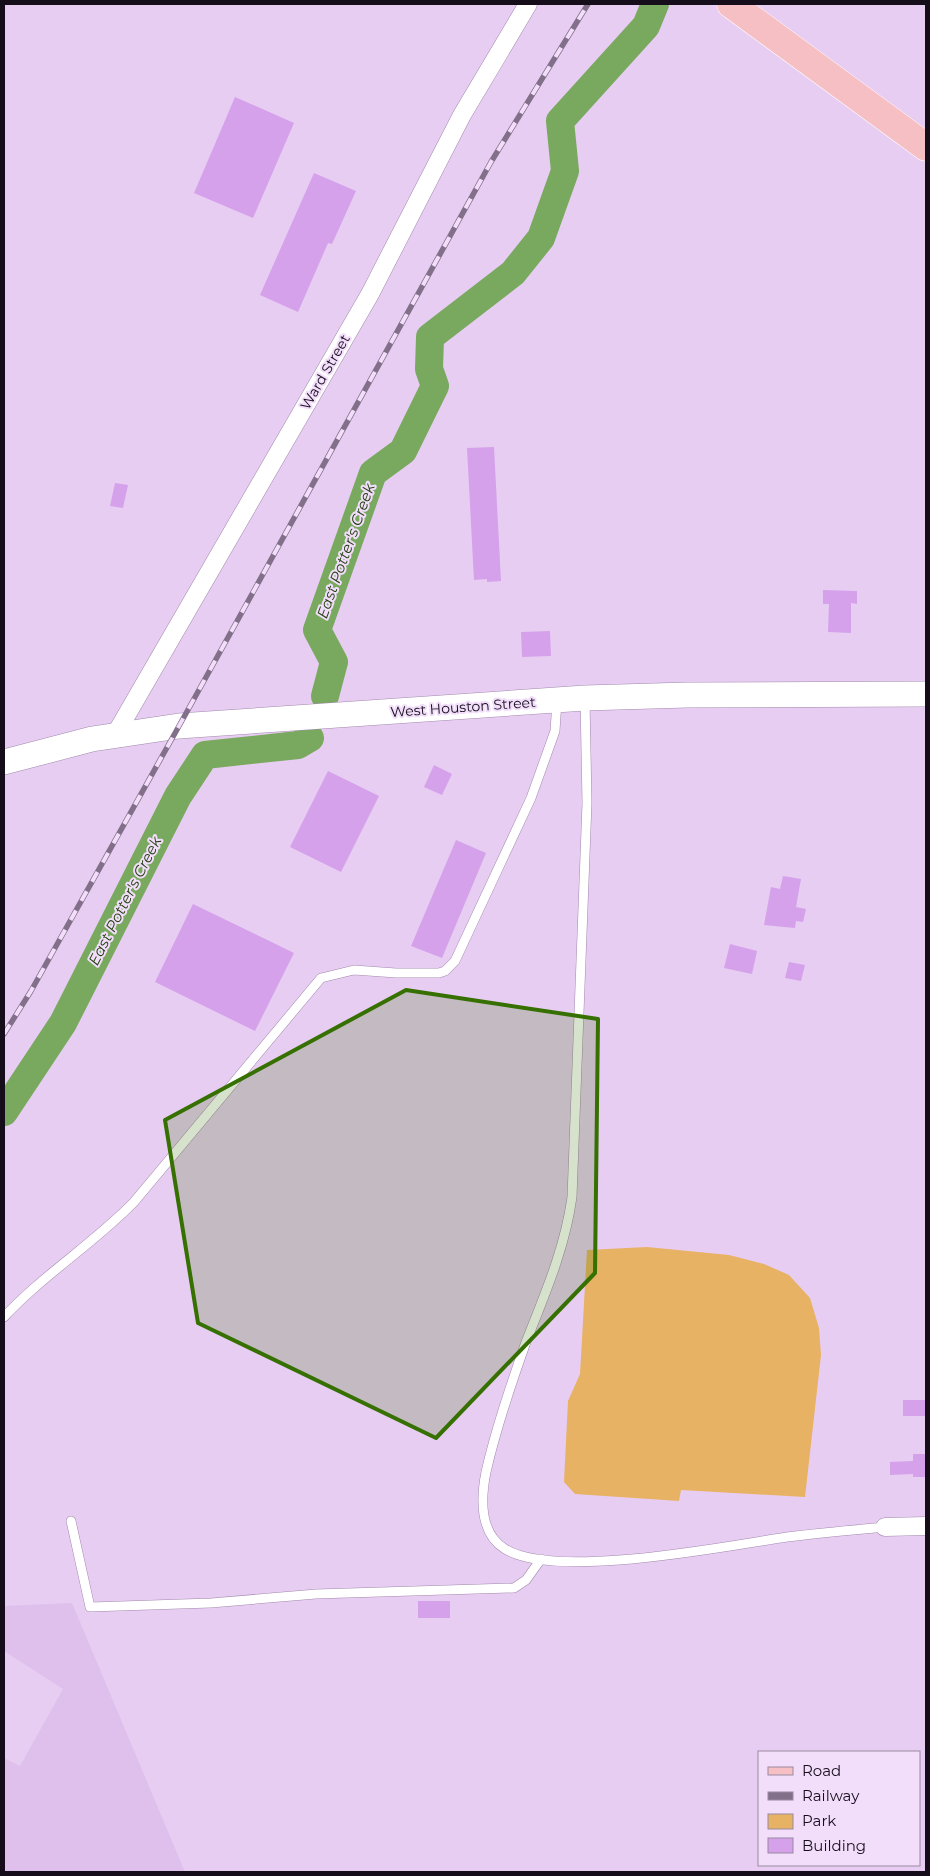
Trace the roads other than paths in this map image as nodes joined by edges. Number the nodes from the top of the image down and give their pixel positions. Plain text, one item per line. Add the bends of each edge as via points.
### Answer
1 (528, 4) edge
2 (736, 7) edge
3 (926, 147) edge
4 (926, 694) edge
5 (585, 698) junction
6 (556, 700) junction
7 (115, 735) junction
8 (4, 762) edge
9 (4, 1318) edge
10 (70, 1521) dead end
11 (926, 1526) edge
12 (885, 1527) joint
13 (541, 1558) junction

1 - 7 street, Ward Street via 462,115 370,294
2 - 3 main road
4 - 5 street, West Houston Street via 687,694
5 - 6 street, West Houston Street
5 - 13 lane via 587,803 572,1197 556,1266 515,1372 483,1490 486,1522 496,1541 505,1549
6 - 7 street, West Houston Street via 180,726
6 - 9 lane via 555,731 531,798 455,961 439,973 354,970 321,978 134,1202
7 - 8 street, West Houston Street
10 - 13 lane via 90,1607 211,1603 316,1594 514,1588 526,1580
11 - 12 street
12 - 13 lane via 587,1562

